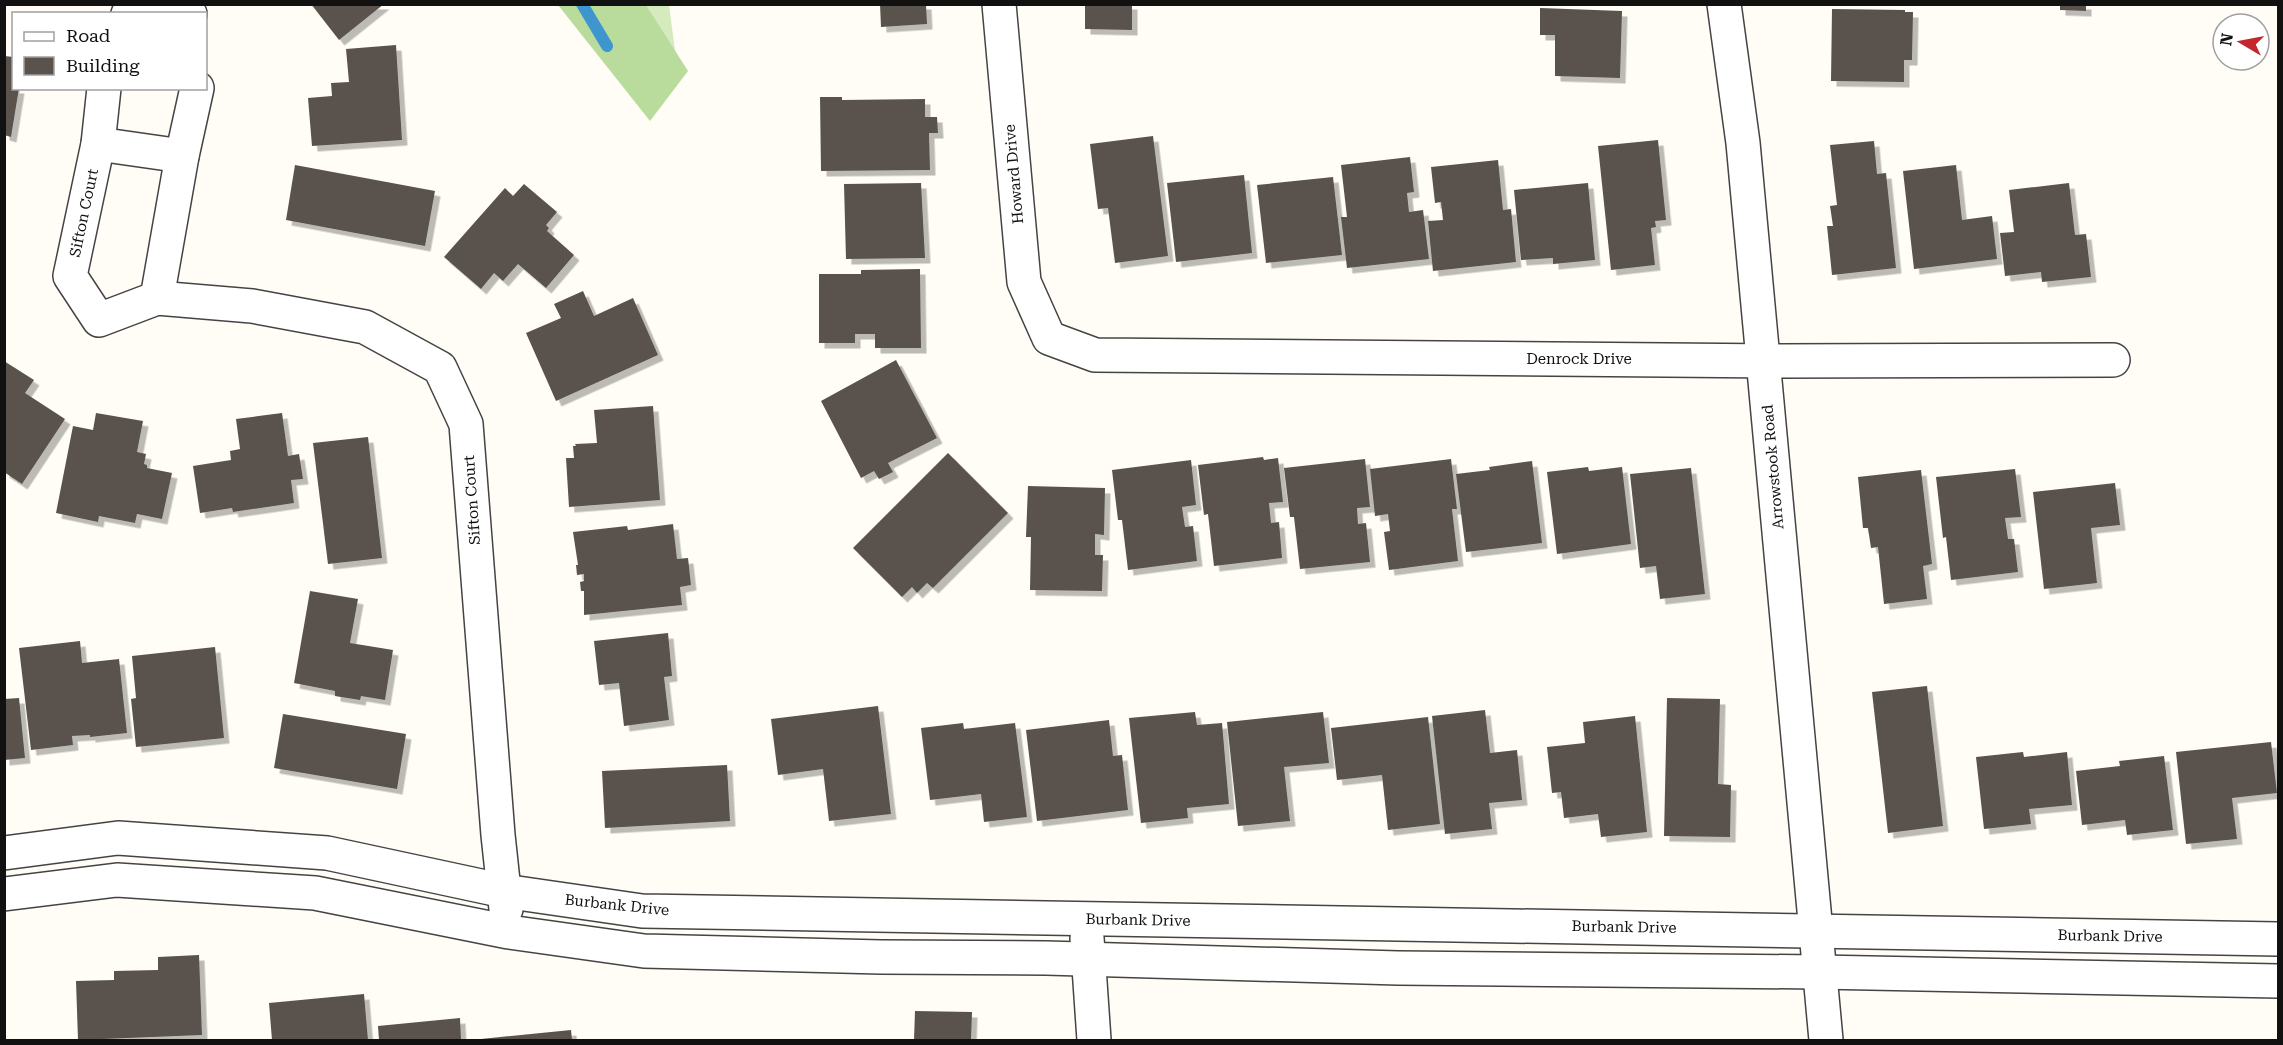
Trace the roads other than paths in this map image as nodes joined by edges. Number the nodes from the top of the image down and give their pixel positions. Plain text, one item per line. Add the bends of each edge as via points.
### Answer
1 (156, 4) edge
2 (167, 4) edge
3 (999, 4) edge
4 (1724, 4) edge
5 (134, 12) edge
6 (185, 12) edge
7 (104, 90) edge
8 (196, 90) edge
9 (98, 144) junction
10 (182, 156) junction
11 (157, 298) junction
12 (1049, 338) joint
13 (2113, 360) dead end
14 (1763, 361) junction
15 (4, 853) edge
16 (504, 891) junction
17 (4, 894) edge
18 (1086, 919) junction
19 (1815, 930) junction
20 (509, 932) junction
21 (2278, 939) edge
22 (1089, 960) junction
23 (1819, 972) junction
24 (2278, 981) edge
25 (1094, 1041) edge
26 (1826, 1041) edge

1 - 5 street
2 - 6 street
3 - 12 street, Howard Drive via 1023,282
4 - 14 street, Arrowstook Road via 1743,142
7 - 9 street, Sifton Court
8 - 10 street
9 - 10 street
9 - 11 street, Sifton Court via 70,276 99,320
10 - 11 street
11 - 16 street, Sifton Court via 252,306 365,327 440,368 466,424
12 - 14 street, Denrock Drive via 1095,355
13 - 14 street, Denrock Drive
14 - 19 street, Arrowstook Road
15 - 16 street, Burbank Drive via 118,838 327,853
16 - 18 street, Burbank Drive via 642,911
16 - 20 street, Sifton Court
17 - 20 street via 117,880 303,892
18 - 19 street, Burbank Drive
18 - 22 street
19 - 21 street, Burbank Drive
19 - 23 street, Arrowstook Road
20 - 22 street via 644,951
22 - 23 street
22 - 25 street
23 - 24 street
23 - 26 street, Arrowstook Road

